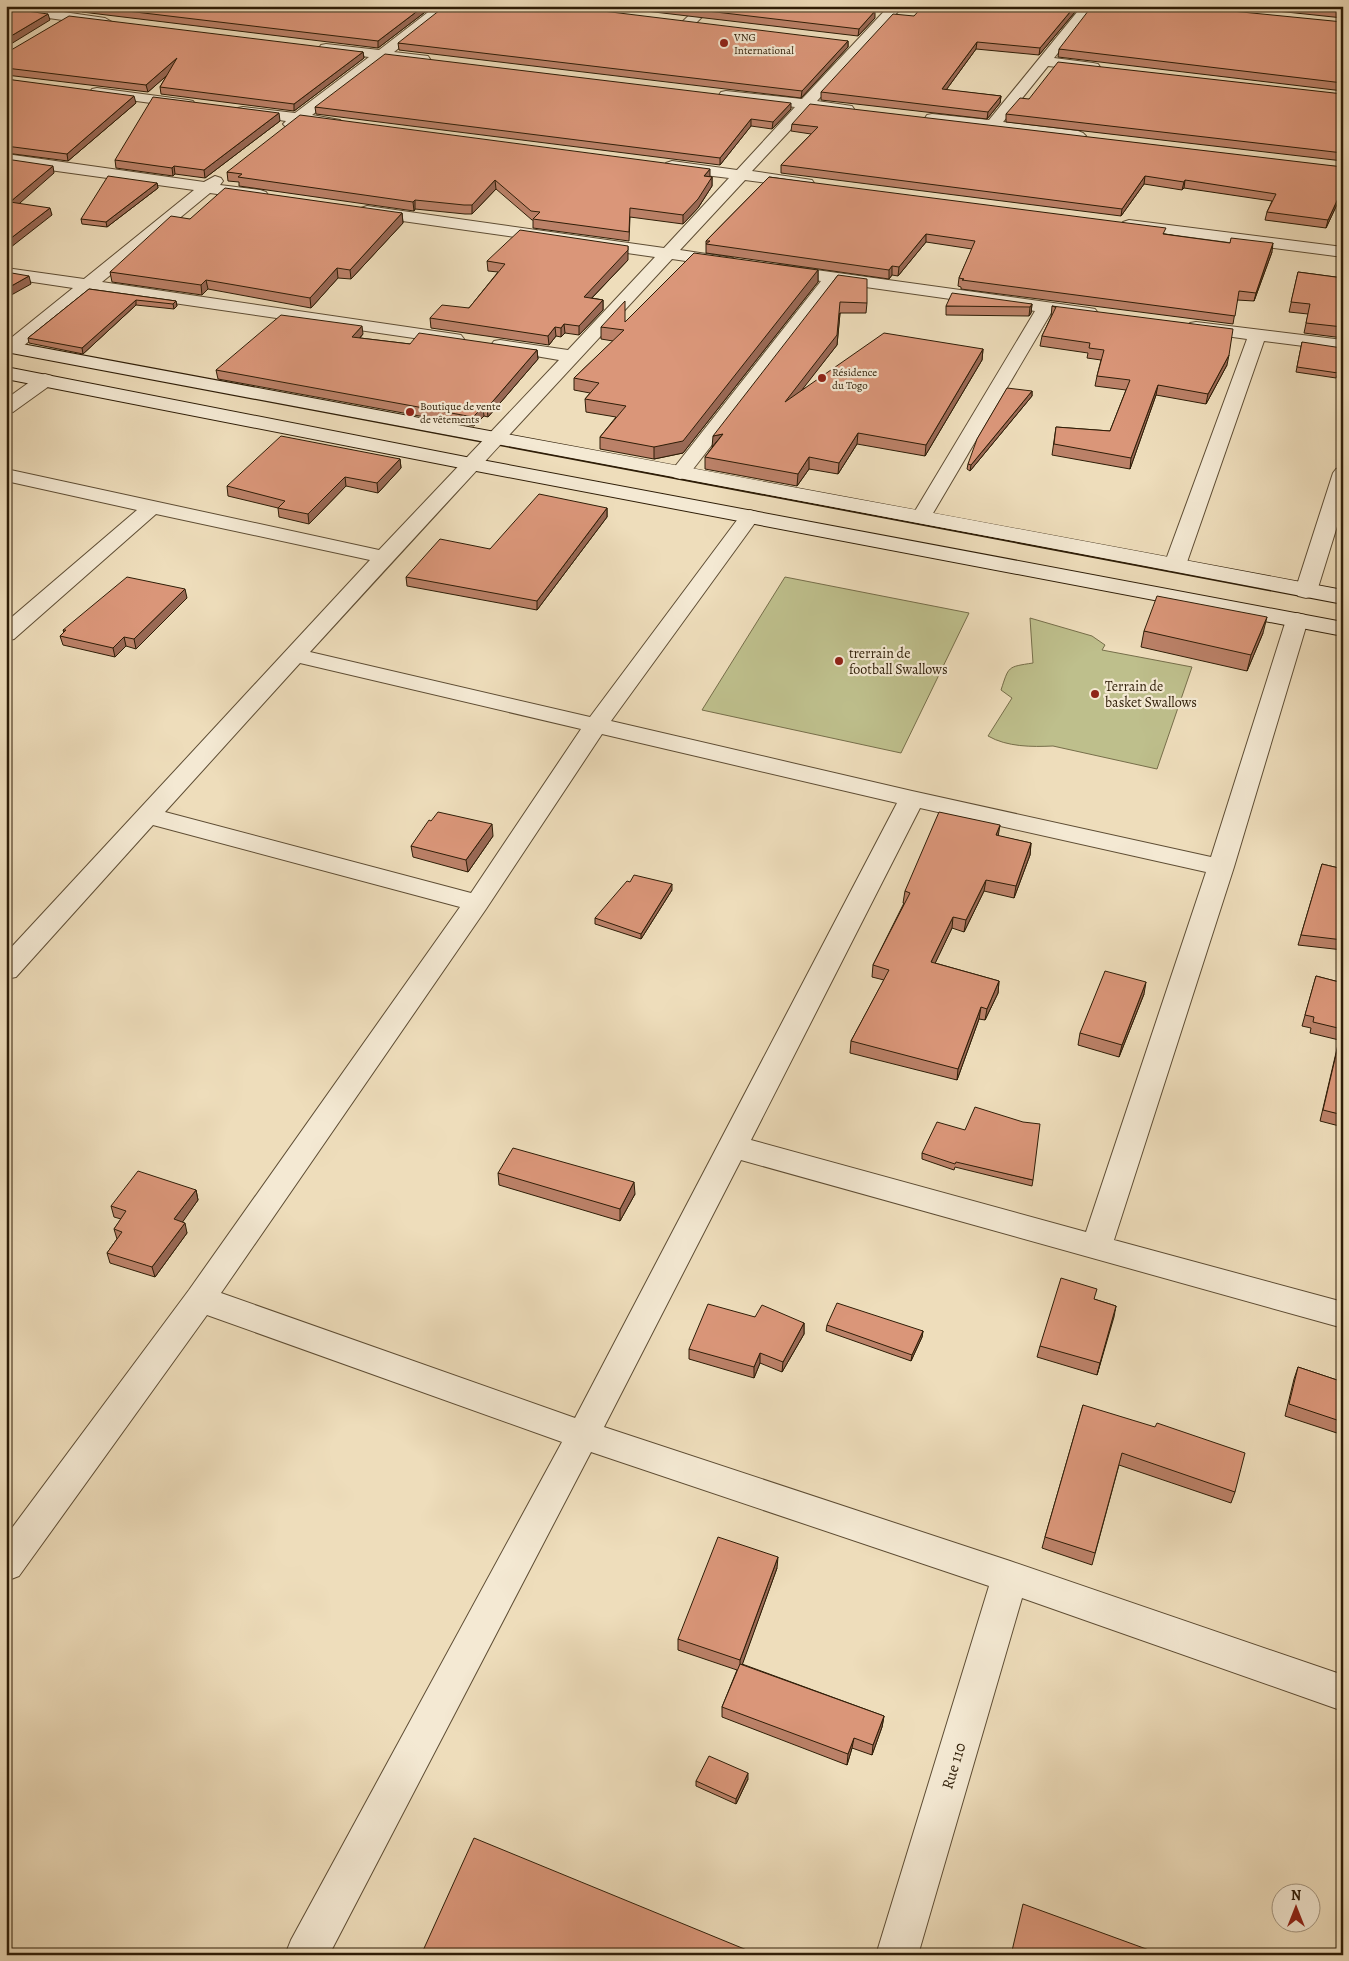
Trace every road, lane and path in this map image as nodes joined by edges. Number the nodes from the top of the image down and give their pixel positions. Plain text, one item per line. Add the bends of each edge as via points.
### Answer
1 (86, 6) edge
2 (445, 6) edge
3 (707, 6) edge
4 (897, 6) edge
5 (1089, 6) edge
6 (6, 8) edge
7 (68, 17) junction
8 (117, 23) edge
9 (709, 24) edge
10 (52, 27) edge
11 (844, 41) edge
12 (863, 43) junction
13 (314, 46) edge
14 (382, 54) junction
15 (442, 61) edge
16 (1045, 61) junction
17 (1102, 68) edge
18 (84, 90) edge
19 (709, 93) edge
20 (808, 104) junction
21 (202, 106) edge
22 (231, 109) edge
23 (866, 111) edge
24 (915, 116) edge
25 (300, 118) junction
26 (349, 124) edge
27 (993, 125) junction
28 (276, 136) edge
29 (1090, 137) edge
30 (6, 159) edge
31 (654, 164) edge
32 (230, 170) edge
33 (743, 175) junction
34 (821, 185) edge
35 (206, 188) junction
36 (275, 198) edge
37 (354, 209) edge
38 (1116, 223) edge
39 (1343, 252) edge
40 (669, 254) junction
41 (746, 265) edge
42 (766, 268) edge
43 (6, 273) edge
44 (833, 277) junction
45 (88, 286) junction
46 (1044, 308) junction
47 (1103, 315) edge
48 (1180, 325) edge
49 (1258, 334) junction
50 (1343, 346) edge
51 (8, 347) edge
52 (572, 356) junction
53 (6, 373) edge
54 (45, 380) junction
55 (6, 408) edge
56 (496, 439) junction
57 (471, 464) junction
58 (680, 473) junction
59 (1343, 473) edge
60 (6, 475) edge
61 (152, 507) junction
62 (750, 516) junction
63 (922, 516) junction
64 (384, 557) junction
65 (1175, 565) junction
66 (1306, 590) junction
67 (1343, 597) edge
68 (1298, 620) junction
69 (1343, 629) edge
70 (6, 634) edge
71 (294, 655) junction
72 (596, 725) junction
73 (912, 799) junction
74 (149, 816) junction
75 (1221, 867) junction
76 (477, 903) junction
77 (6, 970) edge
78 (731, 1146) junction
79 (1096, 1245) junction
80 (200, 1299) junction
81 (1343, 1315) edge
82 (583, 1435) junction
83 (6, 1565) edge
84 (1010, 1578) junction
85 (1343, 1693) edge
86 (306, 1955) edge
87 (897, 1955) edge

1 - 7 street
2 - 14 street
3 - 9 street via 684,21
4 - 12 street
5 - 16 street
6 - 7 street
7 - 8 street
7 - 10 street
11 - 12 street
12 - 20 street
13 - 14 street
14 - 15 street
14 - 25 street
16 - 17 street
16 - 27 street
18 - 21 street
19 - 20 street
20 - 23 street
20 - 33 street
22 - 25 street
24 - 27 street
25 - 26 street
25 - 28 street
27 - 29 street
30 - 35 street
31 - 33 street
32 - 35 street
33 - 34 street
33 - 40 street
35 - 36 street
35 - 45 street
37 - 40 street
38 - 39 street
40 - 41 street
40 - 52 street
42 - 44 street
43 - 45 street
44 - 46 street
44 - 58 street
45 - 51 street
45 - 52 street
46 - 47 street
46 - 63 street
48 - 49 street
49 - 50 street
49 - 65 street
51 - 56 street
52 - 56 street
53 - 54 street
54 - 55 street
54 - 57 street
56 - 57 street
56 - 58 street
57 - 62 street
57 - 64 street
58 - 63 street
59 - 66 street
60 - 61 street
61 - 64 street
61 - 70 street
62 - 68 street
62 - 72 street
63 - 65 street
64 - 71 street
65 - 66 street
66 - 67 street
68 - 69 street
68 - 75 street
71 - 72 street
71 - 74 street
72 - 73 street
72 - 76 street
73 - 75 street
73 - 78 street
74 - 76 street
74 - 77 street
75 - 79 street
76 - 80 street
78 - 79 street
78 - 82 street
79 - 81 street
80 - 82 street
80 - 83 street
82 - 84 street
82 - 86 street
84 - 85 street
84 - 87 street, Rue 110

